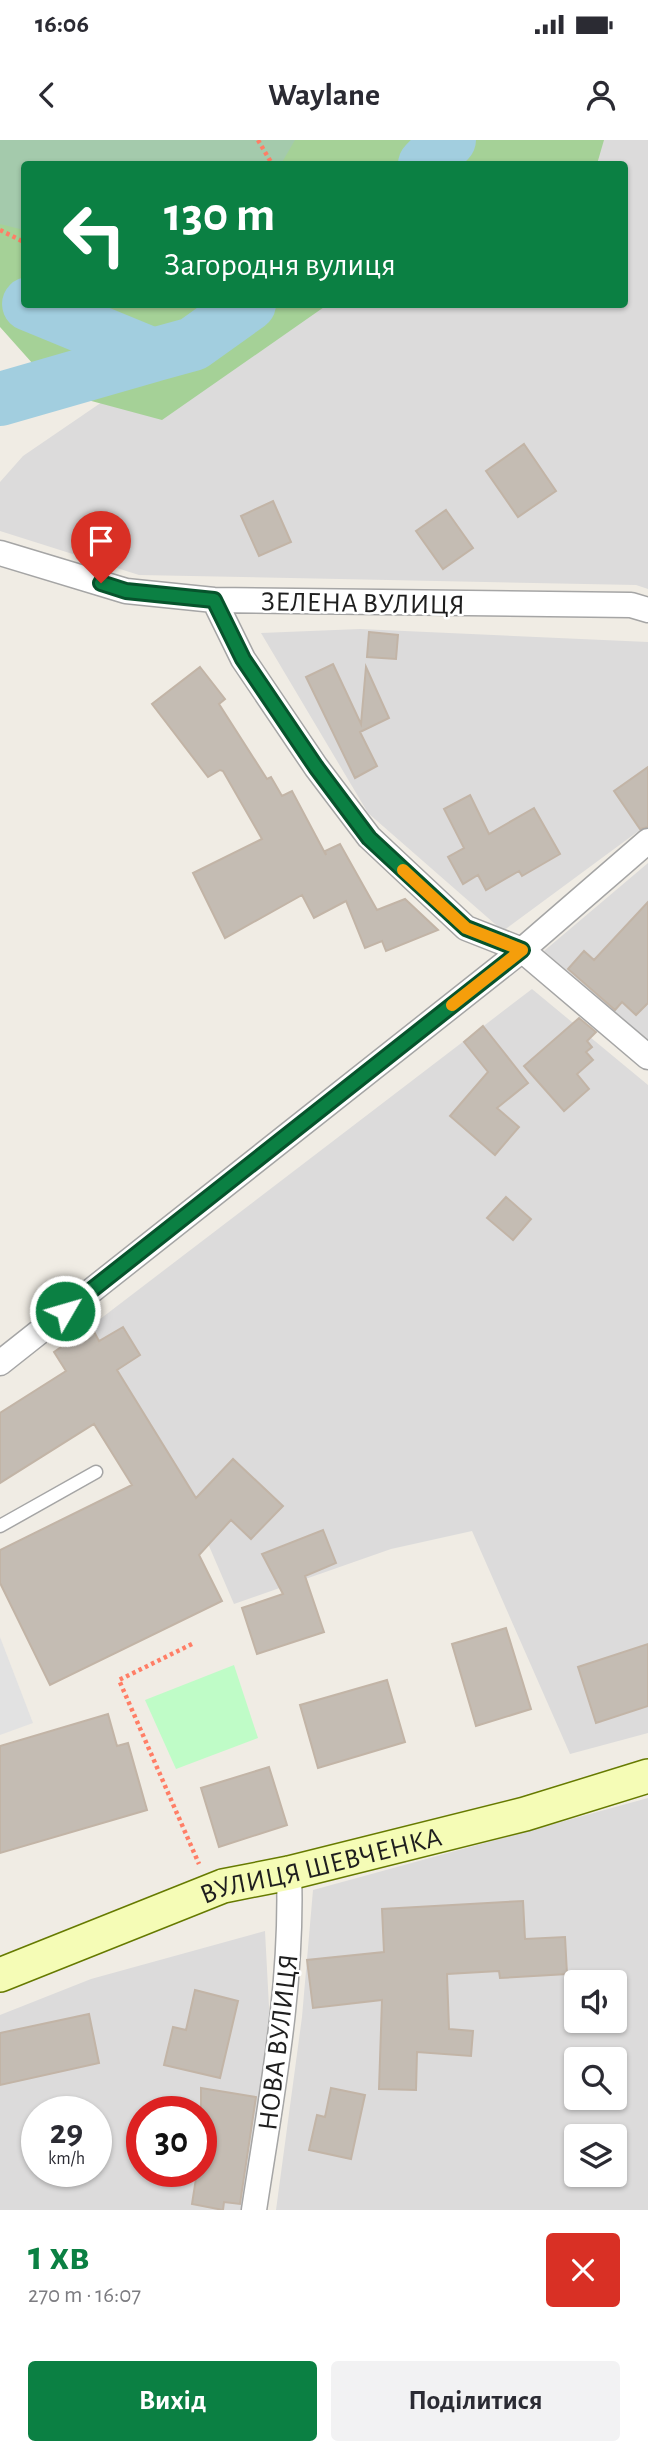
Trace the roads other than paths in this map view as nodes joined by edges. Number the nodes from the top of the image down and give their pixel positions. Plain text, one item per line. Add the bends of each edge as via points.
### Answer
1 (0, 553) edge
2 (214, 600) junction
3 (648, 610) edge
4 (648, 841) edge
5 (522, 950) junction
6 (648, 1057) edge
7 (0, 1363) edge
8 (96, 1472) dead end
9 (0, 1525) edge
10 (648, 1776) edge
11 (289, 1873) junction
12 (0, 1975) edge
13 (254, 2210) edge

1 - 2 street, ЗЕЛЕНА ВУЛИЦЯ via 126,591
2 - 3 street, ЗЕЛЕНА ВУЛИЦЯ via 631,605
2 - 5 street via 243,659 369,838 466,928
4 - 5 street
5 - 6 street
5 - 7 street
8 - 9 lane
10 - 11 street, ВУЛИЦЯ ШЕВЧЕНКА via 525,1814
11 - 12 street, ВУЛИЦЯ ШЕВЧЕНКА via 211,1891
11 - 13 street, НОВА ВУЛИЦЯ via 291,1929 286,1982

